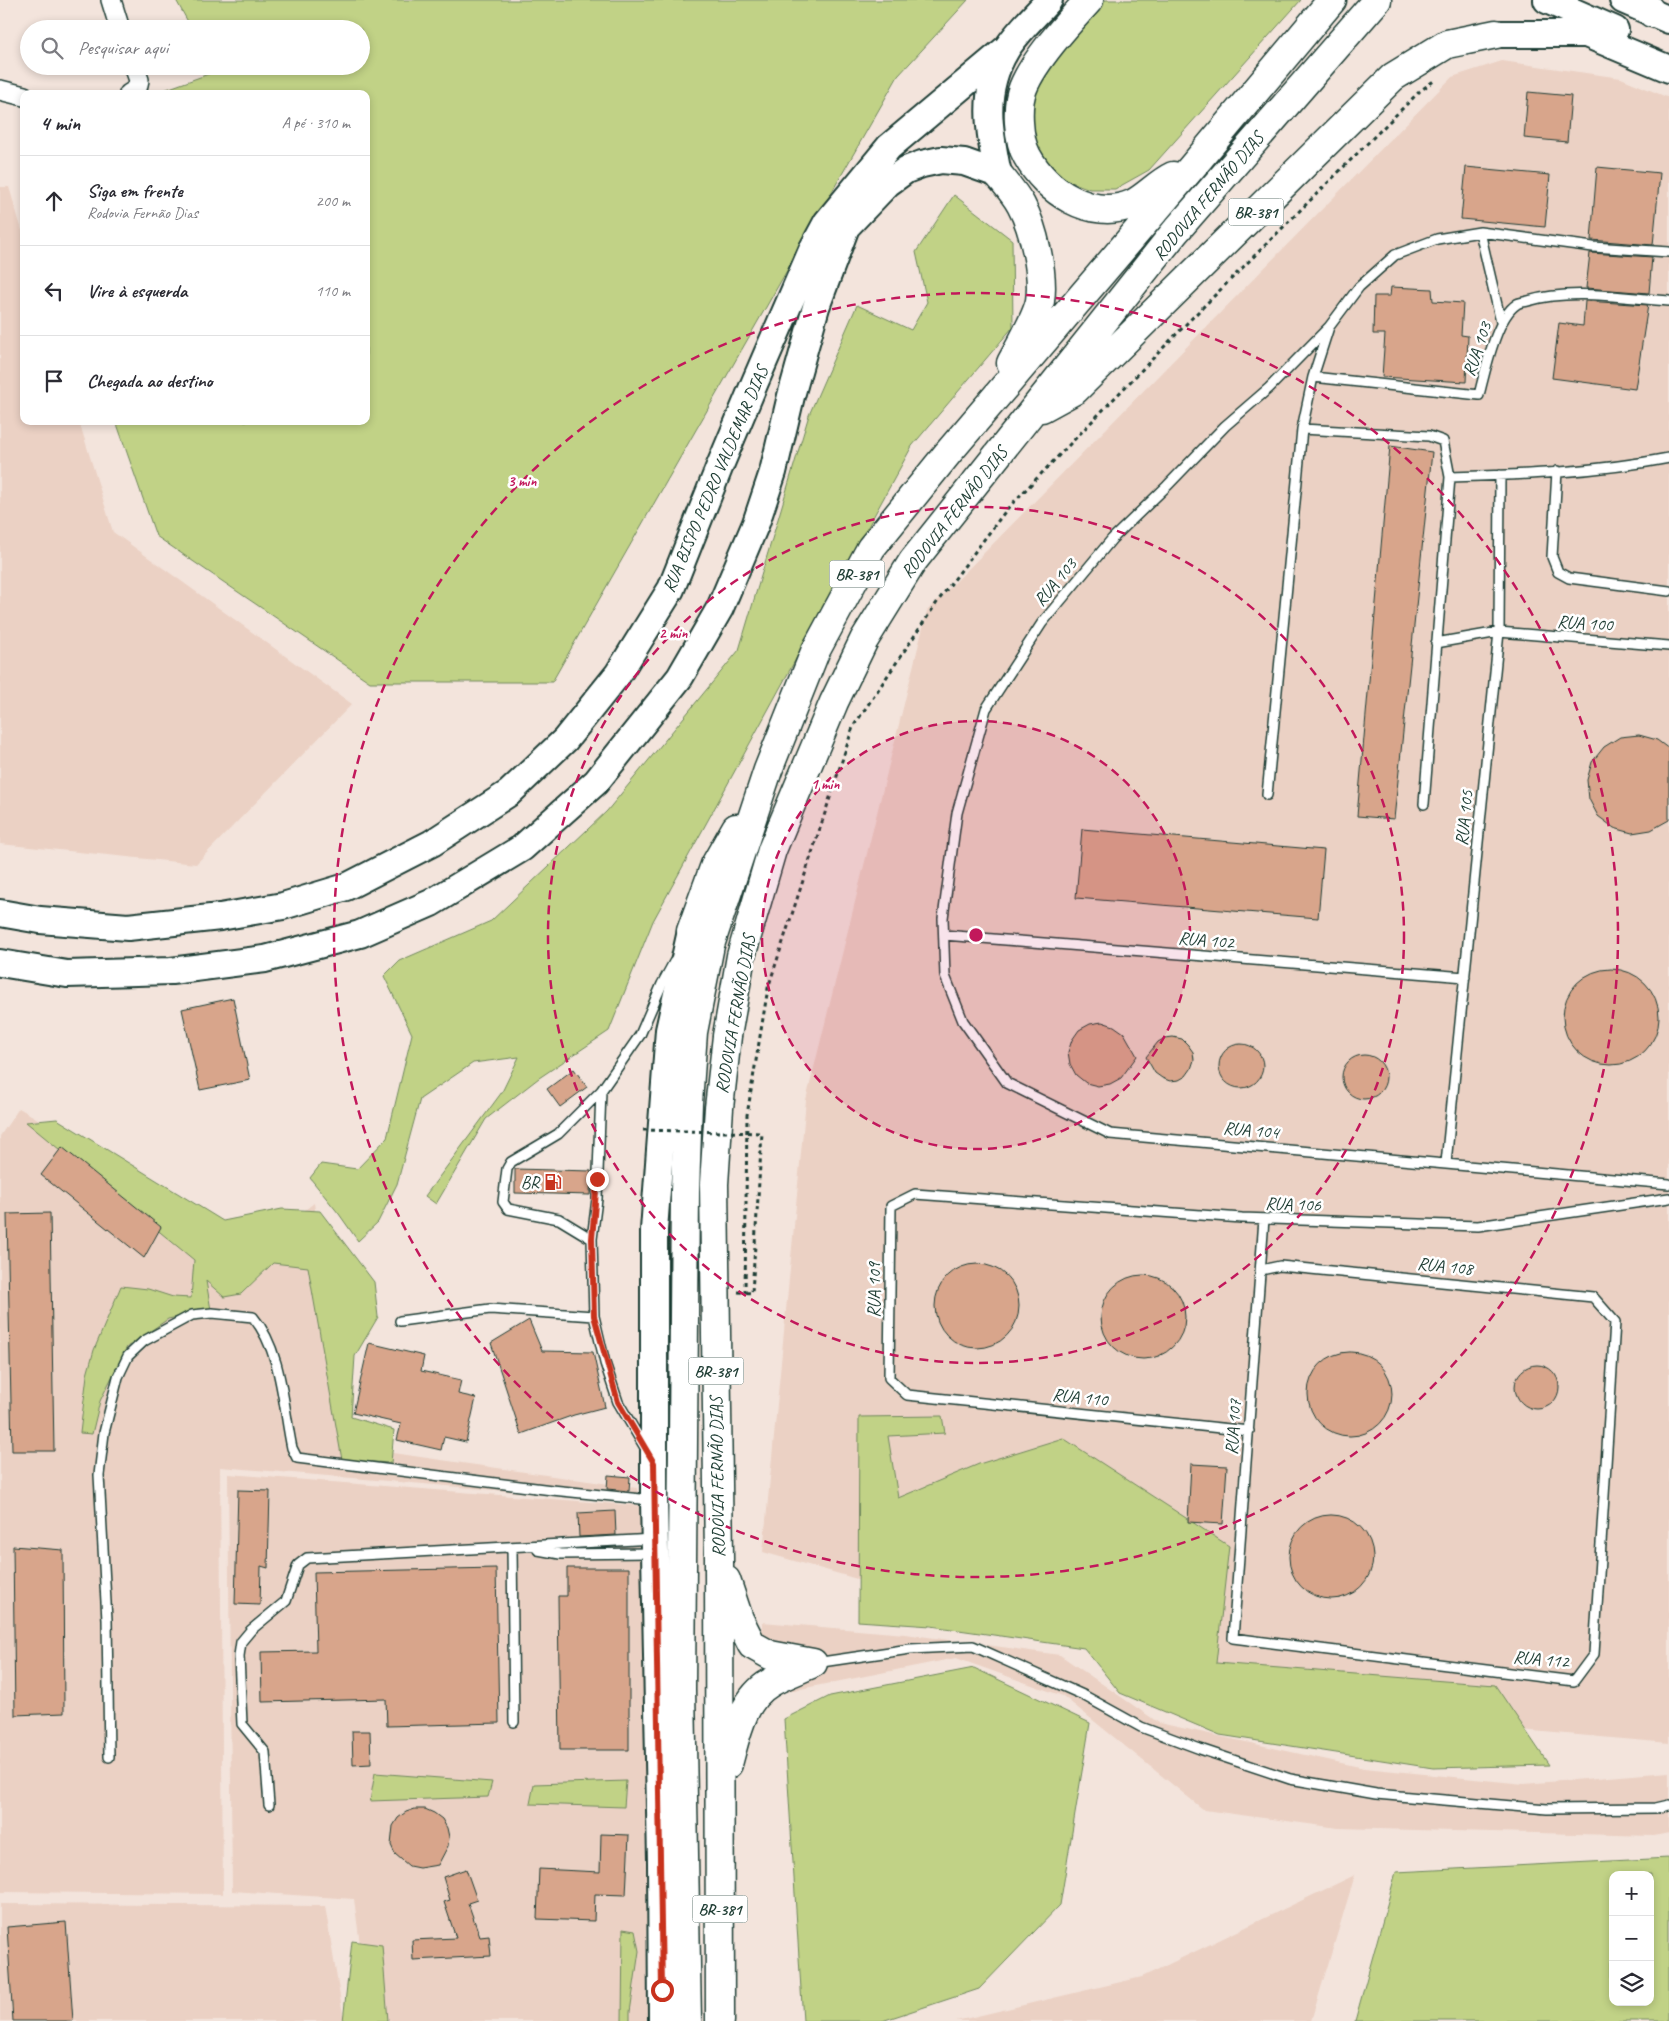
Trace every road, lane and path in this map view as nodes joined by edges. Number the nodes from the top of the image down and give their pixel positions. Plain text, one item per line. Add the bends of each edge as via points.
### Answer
1 (111, 0) edge
2 (1049, 0) edge
3 (1089, 0) edge
4 (1332, 0) edge
5 (1377, 0) edge
6 (1547, 0) edge
7 (1622, 0) edge
8 (1654, 11) edge
9 (117, 20) edge
10 (1496, 34) joint
11 (1006, 49) junction
12 (1669, 54) edge
13 (1669, 69) edge
14 (1443, 74) dead end
15 (137, 75) edge
16 (0, 90) edge
17 (135, 90) edge
18 (20, 95) edge
19 (1192, 168) junction
20 (998, 174) junction
21 (1480, 232) junction
22 (1669, 252) edge
23 (1669, 301) edge
24 (1501, 322) junction
25 (1329, 327) junction
26 (1313, 377) junction
27 (989, 405) junction
28 (1029, 415) junction
29 (1302, 429) junction
30 (1669, 458) edge
31 (1557, 471) junction
32 (1500, 476) junction
33 (1450, 477) junction
34 (1669, 591) edge
35 (1499, 632) junction
36 (1436, 643) junction
37 (1669, 646) edge
38 (768, 770) junction
39 (1267, 795) dead end
40 (1424, 804) dead end
41 (0, 913) edge
42 (691, 931) junction
43 (944, 935) junction
44 (0, 963) edge
45 (1465, 977) junction
46 (601, 1091) junction
47 (643, 1130) dead end
48 (1446, 1163) junction
49 (1669, 1184) edge
50 (915, 1194) joint
51 (1669, 1198) edge
52 (1264, 1219) junction
53 (592, 1239) junction
54 (1261, 1270) junction
55 (745, 1293) dead end
56 (752, 1293) dead end
57 (594, 1316) junction
58 (400, 1321) dead end
59 (1615, 1322) joint
60 (907, 1395) joint
61 (1249, 1431) junction
62 (654, 1463) junction
63 (654, 1500) junction
64 (654, 1546) junction
65 (512, 1547) junction
66 (522, 1547) junction
67 (719, 1558) junction
68 (1233, 1638) joint
69 (812, 1663) junction
70 (514, 1722) dead end
71 (110, 1757) dead end
72 (719, 1796) junction
73 (269, 1805) dead end
74 (1669, 1805) edge
75 (662, 2021) edge
76 (687, 2021) edge
77 (720, 2021) edge

1 - 9 street
2 - 11 main road
3 - 19 highway, BR-381 via 1034,67 1022,90 1018,124 1026,155 1062,194 1082,206 1105,210 1132,204 1162,181
4 - 19 highway, RODOVIA FERNÃO DIAS / BR-381
5 - 28 highway, RODOVIA FERNÃO DIAS / BR-381 via 1187,219
6 - 12 main road
7 - 8 main road
10 - 13 main road, BR-381 via 1586,34
10 - 28 highway, BR-381 via 1447,44 1393,77 1075,390
11 - 20 main road via 994,78 989,102 990,133
11 - 41 main road, RUA BISPO PEDRO VALDEMAR DIAS via 889,147 827,222 744,408 671,589 618,674 565,740 509,793 432,843 346,887 283,906 220,917 128,926 40,920
14 - 55 path via 1420,91 1006,509 938,601 853,727 768,988 747,1115
15 - 17 street
16 - 18 street
19 - 27 highway, RODOVIA FERNÃO DIAS / BR-381
20 - 27 highway, BR-381 via 1021,205 1033,234 1039,265 1040,302
20 - 44 main road, RUA BISPO PEDRO VALDEMAR DIAS via 964,162 941,160 922,164 906,170 888,183 846,226 816,307 773,472 756,523 720,608 680,677 596,782 522,848 431,903 360,934 265,959 171,971 66,974
21 - 22 lane, RUA 103 via 1593,247
21 - 24 lane
21 - 25 lane, RUA 103 via 1437,239 1395,255 1358,287
23 - 24 lane, RUA 103 via 1572,294 1545,297 1516,304
24 - 26 lane, RUA 103 via 1479,395
25 - 26 lane, RUA 103
25 - 43 lane, RUA 103 via 1112,539 1042,623 986,709 957,814 943,918
26 - 29 lane, RUA 103
27 - 38 highway, RODOVIA FERNÃO DIAS / BR-381 via 872,548 815,652
28 - 67 highway, RODOVIA FERNÃO DIAS / BR-381 via 914,561 864,640 772,850 741,956 727,1036 714,1184
29 - 33 lane via 1429,436 1443,441
29 - 39 lane, RUA 103
30 - 31 lane via 1630,466
31 - 32 lane
31 - 34 lane via 1552,557 1558,572 1569,578
32 - 33 lane
32 - 35 lane, RUA 105
33 - 36 lane
35 - 36 lane, RUA 100
35 - 37 lane, RUA 100
35 - 45 lane, RUA 105
36 - 40 lane
38 - 42 highway, BR-381 via 715,865
38 - 76 highway, RODOVIA FERNÃO DIAS / BR-381 via 710,944 693,1032 688,1103 681,1689
42 - 46 lane via 662,984 640,1035
42 - 62 main road, BR-381 via 668,1030 658,1156 654,1230
43 - 45 lane, RUA 102
43 - 48 lane, RUA 104 via 945,976 963,1021 1008,1083 1110,1134
45 - 48 lane, RUA 105
46 - 53 lane via 597,1199
46 - 53 lane via 558,1134 511,1162 507,1169 503,1202 508,1209 559,1218
47 - 56 path, bridge via 762,1133
48 - 49 lane, RUA 104
50 - 52 lane, RUA 106
50 - 60 lane, RUA 109 via 890,1206 890,1378
51 - 52 lane, RUA 106 via 1478,1226
52 - 54 lane, RUA 107
53 - 57 lane
54 - 59 lane, RUA 108 via 1280,1266 1593,1297
54 - 61 lane, RUA 107
57 - 58 lane via 490,1309
57 - 62 lane via 618,1402
59 - 68 lane, RUA 112 via 1594,1654 1574,1680
60 - 61 lane, RUA 110
61 - 68 lane, RUA 107
62 - 63 main road, BR-381
63 - 64 main road, BR-381
63 - 71 lane via 297,1458 292,1448 276,1362 259,1324 253,1317 212,1313 192,1315 144,1341 128,1356 118,1377 104,1433 99,1475
64 - 66 lane
64 - 66 lane via 560,1554
64 - 75 main road, BR-381
65 - 66 lane
65 - 70 lane
65 - 73 lane via 307,1558 298,1565 286,1601 251,1630 241,1642 239,1656 242,1724 265,1752
67 - 69 highway via 739,1619 752,1645 770,1655
67 - 72 highway, RODOVIA FERNÃO DIAS / BR-381
69 - 72 highway, BR-381 via 769,1683 752,1699 740,1720
69 - 74 lane via 910,1649 973,1646 1083,1695 1141,1727 1290,1779 1376,1794 1547,1809 1656,1808
72 - 77 highway, RODOVIA FERNÃO DIAS / BR-381

